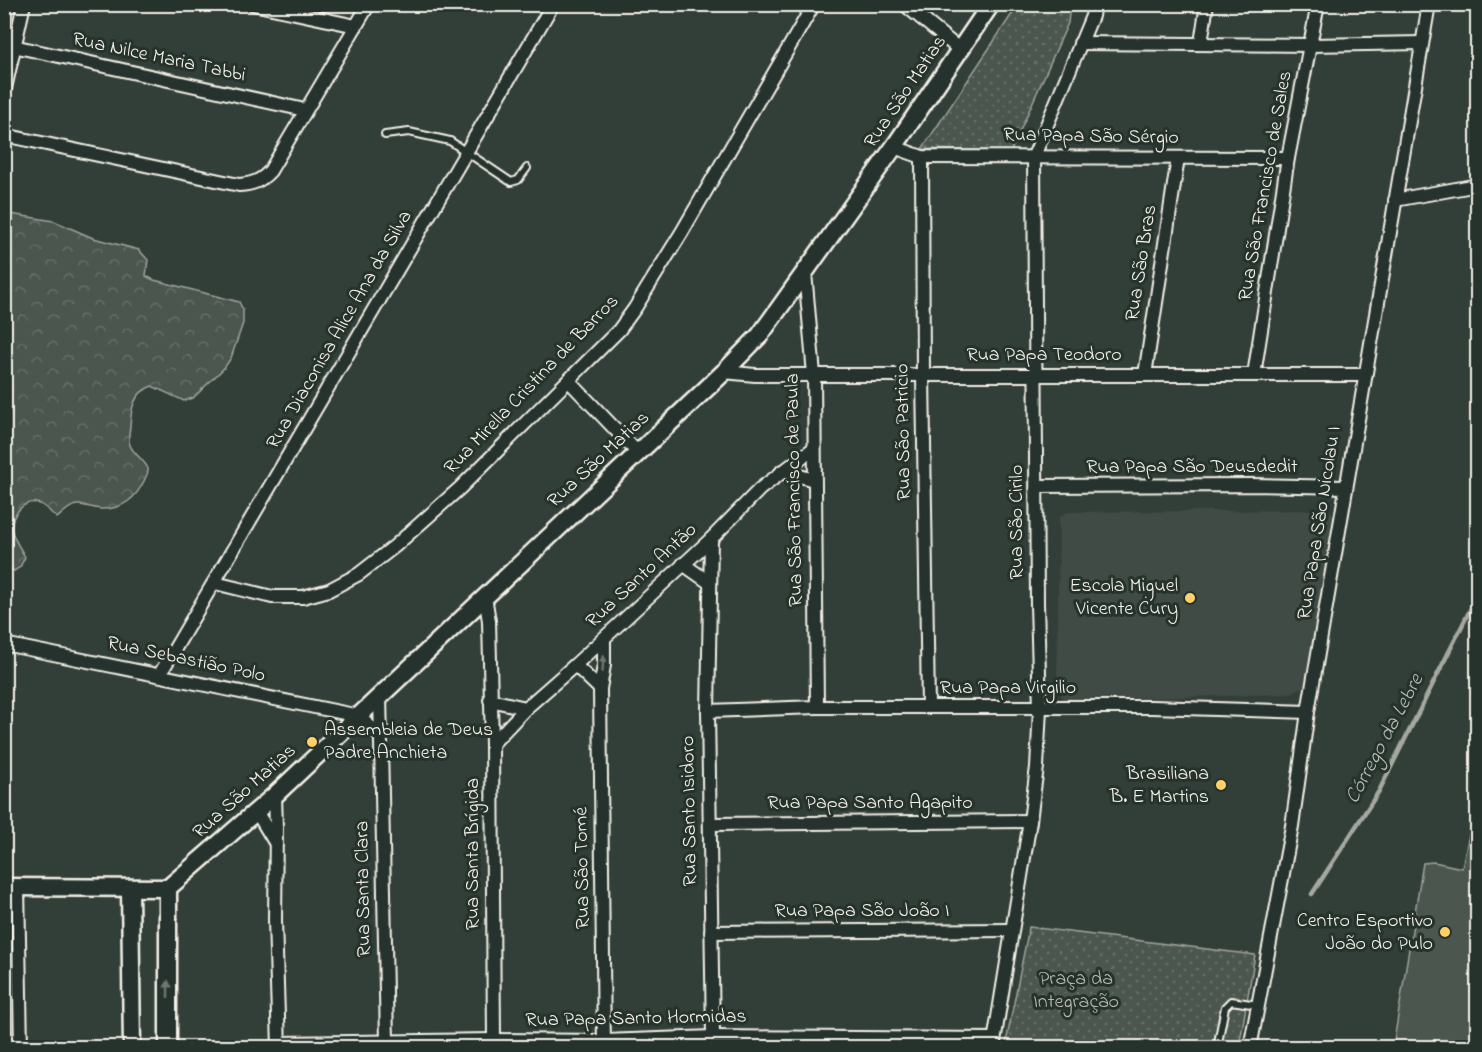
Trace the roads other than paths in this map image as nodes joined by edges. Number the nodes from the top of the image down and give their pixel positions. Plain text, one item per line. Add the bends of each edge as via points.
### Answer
1 (24, 4) edge
2 (253, 4) edge
3 (369, 4) edge
4 (553, 4) edge
5 (814, 4) edge
6 (904, 4) edge
7 (991, 4) edge
8 (1095, 4) edge
9 (1207, 4) edge
10 (1318, 4) edge
11 (1429, 4) edge
12 (356, 26) junction
13 (1080, 43) junction
14 (1201, 43) junction
15 (1422, 43) junction
16 (9, 45) edge
17 (1311, 45) junction
18 (960, 50) junction
19 (4, 93) edge
20 (305, 110) junction
21 (4, 135) edge
22 (385, 135) dead end
23 (894, 147) junction
24 (467, 153) junction
25 (1034, 156) junction
26 (922, 157) junction
27 (1178, 158) junction
28 (1288, 158) junction
29 (527, 168) dead end
30 (1478, 184) edge
31 (1395, 200) junction
32 (805, 272) junction
33 (724, 372) junction
34 (1036, 374) junction
35 (814, 375) junction
36 (923, 375) junction
37 (1145, 375) junction
38 (1254, 375) junction
39 (1364, 375) junction
40 (568, 381) junction
41 (814, 448) junction
42 (638, 453) junction
43 (782, 471) junction
44 (814, 480) junction
45 (1037, 486) junction
46 (1346, 487) junction
47 (711, 539) junction
48 (683, 564) junction
49 (215, 583) junction
50 (710, 583) junction
51 (485, 596) junction
52 (604, 639) junction
53 (4, 644) edge
54 (575, 665) junction
55 (160, 674) junction
56 (600, 688) junction
57 (380, 694) junction
58 (490, 700) junction
59 (817, 707) junction
60 (928, 707) junction
61 (526, 708) junction
62 (1040, 708) junction
63 (708, 711) junction
64 (1308, 712) junction
65 (359, 716) junction
66 (380, 736) junction
67 (492, 744) junction
68 (275, 795) junction
69 (256, 811) junction
70 (1030, 821) junction
71 (710, 824) junction
72 (276, 844) junction
73 (11, 887) edge
74 (130, 888) junction
75 (168, 888) junction
76 (1012, 930) junction
77 (711, 932) junction
78 (1258, 1005) junction
79 (713, 1037) junction
80 (494, 1040) junction
81 (4, 1041) edge
82 (387, 1042) junction
83 (993, 1043) edge
84 (21, 1044) edge
85 (604, 1044) edge
86 (279, 1045) edge
87 (132, 1047) edge
88 (168, 1047) edge
89 (1217, 1047) edge
90 (1250, 1047) edge

1 - 16 street
2 - 12 street
3 - 12 street
4 - 24 street, Rua Diaconisa Alice Ana da Silva
5 - 40 street, Rua Mirella Cristina de Barros via 635,308 619,330
6 - 18 street
7 - 18 street, Rua São Matias
8 - 13 street, Rua São Cirilo
9 - 14 street
10 - 17 street, Rua São Francisco de Sales
11 - 15 street, Rua Papa São Nicolau I
12 - 20 street
13 - 14 street
13 - 25 street, Rua São Cirilo
14 - 17 street
15 - 17 street
15 - 31 street, Rua Papa São Nicolau I
16 - 19 street
16 - 20 street, Rua Nilce Maria Tabbi
17 - 28 street, Rua São Francisco de Sales
18 - 23 street, Rua São Matias
20 - 21 street via 270,171 262,180 239,185
22 - 24 lane via 409,132 450,141
23 - 26 street, Rua Papa São Sérgio
23 - 32 street, Rua São Matias
24 - 29 lane via 511,182 518,180
24 - 49 street, Rua Diaconisa Alice Ana da Silva
25 - 26 street, Rua Papa São Sérgio
25 - 27 street, Rua Papa São Sérgio
25 - 34 street, Rua São Cirilo
26 - 36 street, Rua São Patricio
27 - 28 street, Rua Papa São Sérgio
27 - 37 street, Rua São Bras
28 - 38 street, Rua São Francisco de Sales
30 - 31 street
31 - 39 street, Rua Papa São Nicolau I
32 - 33 street, Rua São Matias via 760,335
32 - 35 street, Rua São Francisco de Paula
33 - 35 street, Rua Papa Teodoro
33 - 42 street, Rua São Matias
34 - 36 street, Rua Papa Teodoro
34 - 37 street, Rua Papa Teodoro
34 - 45 street, Rua São Cirilo
35 - 36 street, Rua Papa Teodoro
35 - 41 street, Rua São Francisco de Paula
36 - 60 street, Rua São Patricio
37 - 38 street, Rua Papa Teodoro
38 - 39 street, Rua Papa Teodoro
39 - 46 street, Rua Papa São Nicolau I
40 - 42 street
40 - 49 street, Rua Mirella Cristina de Barros via 460,488 359,574 329,590 303,597 272,597
41 - 43 street, Rua Santo Antão
41 - 44 street, Rua São Francisco de Paula
42 - 51 street, Rua São Matias
43 - 44 street
43 - 47 street, Rua Santo Antão
44 - 59 street, Rua São Francisco de Paula
45 - 46 street, Rua Papa São Deusdedit
45 - 62 street, Rua São Cirilo
46 - 64 street, Rua Papa São Nicolau I
47 - 48 street, Rua Santo Antão
47 - 50 street, Rua Santo Isidoro
48 - 50 street
48 - 52 street, Rua Santo Antão
49 - 55 street, Rua Diaconisa Alice Ana da Silva
50 - 63 street, Rua Santo Isidoro
51 - 57 street, Rua São Matias
51 - 58 street, Rua Santa Brígida
52 - 54 street, Rua Santo Antão
56 -> 52 street, Rua São Tomé
53 - 55 street, Rua Sebastião Polo
54 - 56 street
54 - 61 street, Rua Santo Antão
55 - 65 street, Rua Sebastião Polo
56 - 85 street, Rua São Tomé
57 - 65 street, Rua São Matias
57 - 66 street, Rua Santa Clara
58 - 61 street
58 - 67 street, Rua Santa Brígida
59 - 60 street, Rua Papa Virgilio
59 - 63 street, Rua Papa Virgilio
60 - 62 street, Rua Papa Virgilio
61 - 67 street, Rua Santo Antão
62 - 64 street, Rua Papa Virgilio
62 - 70 street, Rua São Cirilo
63 - 71 street, Rua Santo Isidoro
64 - 78 street, Rua Papa São Nicolau I via 1292,826
65 - 66 street
65 - 68 street, Rua São Matias
66 - 82 street, Rua Santa Clara
67 - 80 street, Rua Santa Brígida
68 - 69 street, Rua São Matias
68 - 72 street
69 - 72 street
69 - 75 street, Rua São Matias
70 - 71 street, Rua Papa Santo Agapito
70 - 76 street, Rua São Cirilo
71 - 77 street, Rua Santo Isidoro
72 - 86 street
73 - 74 street
73 - 84 street
74 - 75 street
74 - 87 street
88 -> 75 street
76 - 77 street, Rua Papa São João I
76 - 83 street, Rua São Cirilo
77 - 79 street, Rua Santo Isidoro
78 - 89 lane via 1228,1002
78 - 90 street, Rua Papa São Nicolau I
79 - 83 street, Rua Papa Santo Hormidas
79 - 85 street, Rua Papa Santo Hormidas
80 - 82 street, Rua Papa Santo Hormidas
80 - 85 street, Rua Papa Santo Hormidas
81 - 84 street
82 - 86 street, Rua Papa Santo Hormidas

